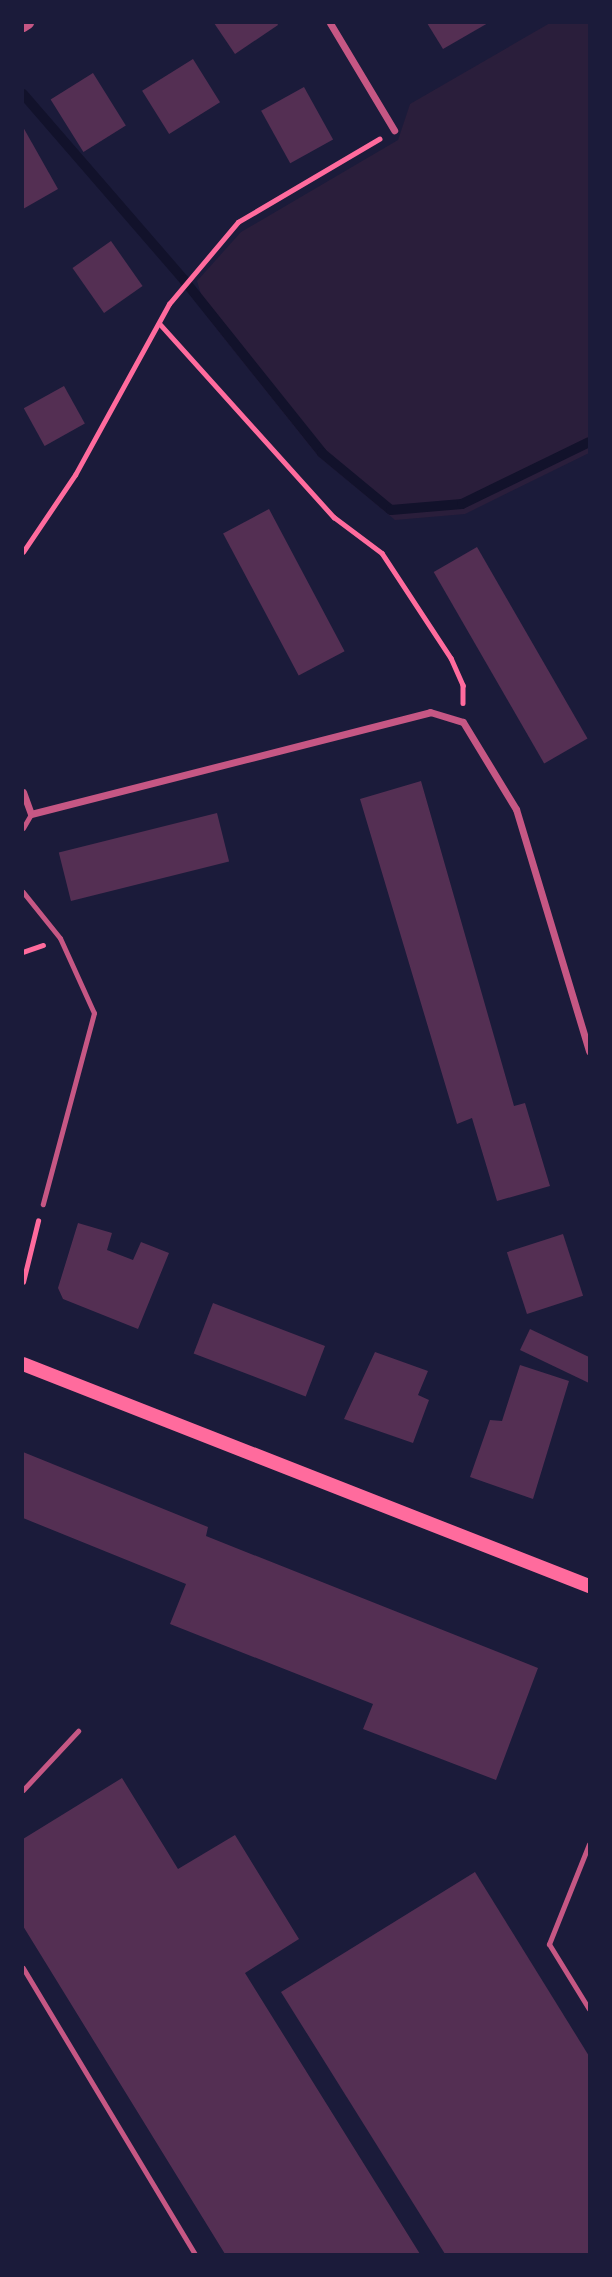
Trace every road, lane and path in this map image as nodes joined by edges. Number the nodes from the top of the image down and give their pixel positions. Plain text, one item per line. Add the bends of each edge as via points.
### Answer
1 (28, 23) edge
2 (330, 23) edge
3 (23, 26) edge
4 (394, 130) joint
5 (160, 324) junction
6 (23, 552) edge
7 (463, 722) junction
8 (23, 792) edge
9 (31, 814) junction
10 (23, 828) edge
11 (23, 892) edge
12 (589, 1051) edge
13 (43, 1204) joint
14 (23, 1282) edge
15 (23, 1364) edge
16 (589, 1586) edge
17 (78, 1731) dead end
18 (23, 1790) edge
19 (589, 1844) edge
20 (23, 1968) edge
21 (589, 2009) edge
22 (195, 2254) edge

1 - 3 street
2 - 4 street
4 - 5 path via 238,222 169,304
5 - 6 path via 75,475
5 - 7 path via 334,517 382,554 452,658 463,685
7 - 9 street via 430,712
7 - 12 street via 516,809
8 - 9 street
9 - 10 lane
11 - 13 lane via 60,939 94,1013
13 - 14 path
15 - 16 main road
17 - 18 lane
19 - 21 lane via 550,1944
20 - 22 lane

